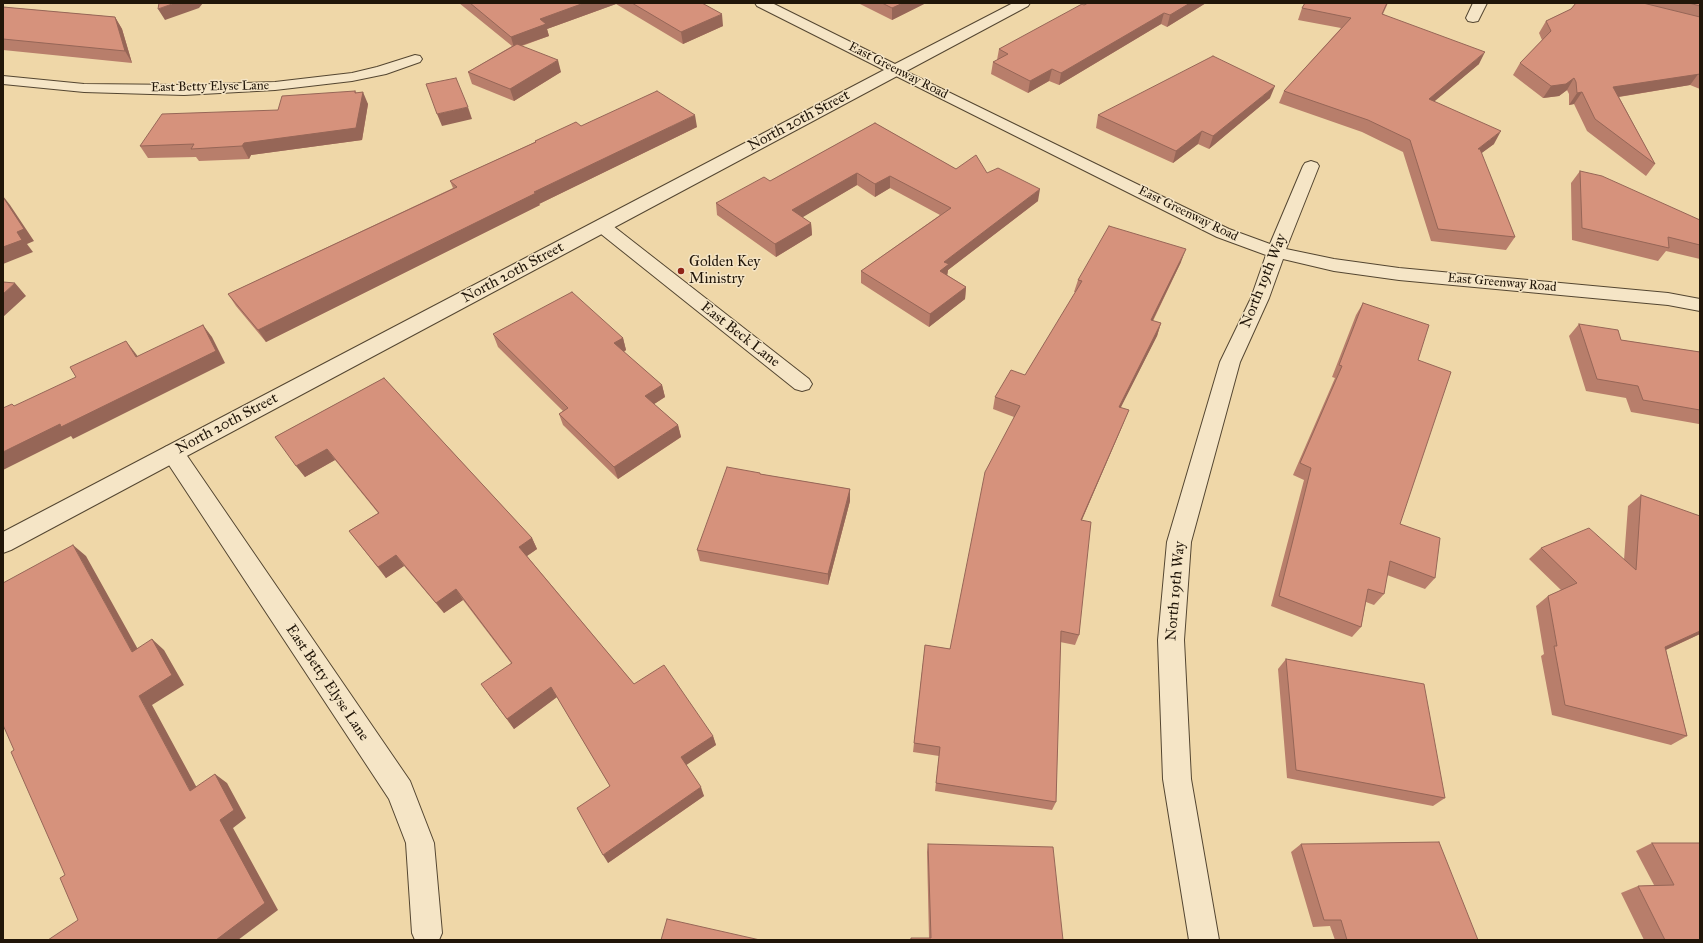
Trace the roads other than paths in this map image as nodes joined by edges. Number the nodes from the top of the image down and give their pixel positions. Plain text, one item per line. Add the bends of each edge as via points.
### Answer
1 (762, 3) edge
2 (1024, 3) edge
3 (1480, 3) edge
4 (1473, 18) dead end
5 (415, 59) dead end
6 (895, 70) junction
7 (3, 80) edge
8 (1311, 166) dead end
9 (602, 226) junction
10 (1276, 252) junction
11 (1700, 305) edge
12 (802, 384) dead end
13 (174, 452) junction
14 (3, 543) edge
15 (427, 933) dead end
16 (1204, 940) edge

1 - 6 street, East Greenway Road
2 - 6 street, North 20th Street
3 - 4 street
5 - 7 street, East Betty Elyse Lane via 352,77 275,86 184,90 92,88
6 - 9 street, North 20th Street
6 - 10 street, East Greenway Road via 1223,233
8 - 10 street, North 19th Way
9 - 12 street, East Beck Lane
9 - 13 street, North 20th Street
10 - 11 street, East Greenway Road via 1334,265 1392,273 1668,299
10 - 16 street, North 19th Way via 1260,298 1230,362 1179,542 1171,640 1177,779
13 - 14 street, North 20th Street
13 - 15 street, East Betty Elyse Lane via 400,791 420,843

